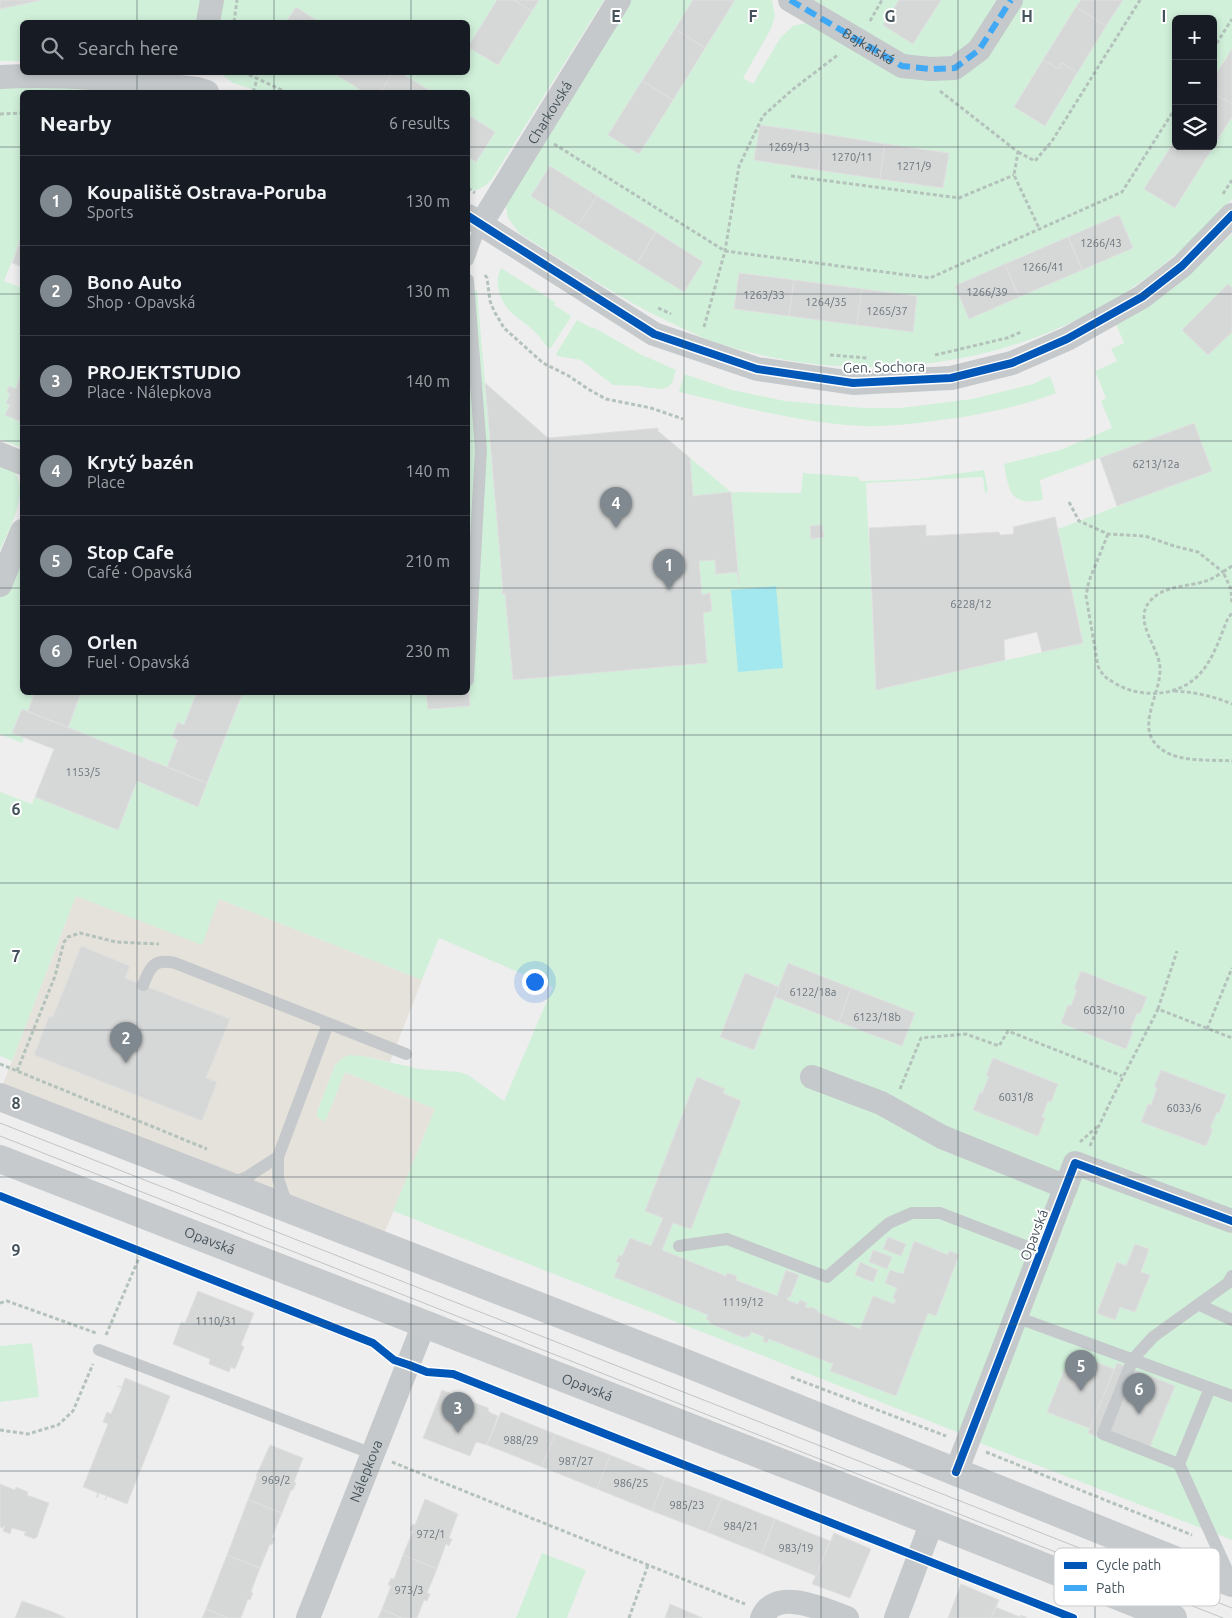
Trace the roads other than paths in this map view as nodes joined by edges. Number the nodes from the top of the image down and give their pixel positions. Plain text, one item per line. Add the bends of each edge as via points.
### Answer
1 (212, 0) edge
2 (619, 0) edge
3 (790, 0) edge
4 (1011, 0) edge
5 (208, 20) edge
6 (0, 77) edge
7 (201, 85) edge
8 (1226, 208) edge
9 (474, 220) edge
10 (470, 247) edge
11 (470, 306) edge
12 (0, 454) edge
13 (20, 462) edge
14 (20, 536) edge
15 (0, 585) edge
16 (470, 645) edge
17 (143, 985) dead end
18 (328, 1024) junction
19 (406, 1054) dead end
20 (812, 1077) dead end
21 (0, 1097) edge
22 (278, 1157) junction
23 (0, 1159) edge
24 (227, 1186) junction
25 (1066, 1187) junction
26 (289, 1210) junction
27 (1232, 1221) edge
28 (679, 1246) dead end
29 (1041, 1252) junction
30 (1231, 1281) edge
31 (1200, 1305) junction
32 (1016, 1317) junction
33 (1232, 1320) edge
34 (424, 1324) junction
35 (99, 1350) dead end
36 (1133, 1359) junction
37 (1210, 1388) junction
38 (1232, 1396) edge
39 (373, 1454) junction
40 (1179, 1464) junction
41 (956, 1472) junction
42 (932, 1522) junction
43 (1147, 1548) edge
44 (1217, 1548) edge
45 (1220, 1555) edge
46 (1054, 1571) edge
47 (1220, 1577) edge
48 (1232, 1582) edge
49 (1143, 1606) edge
50 (763, 1615) edge
51 (308, 1618) edge
52 (847, 1618) edge
53 (896, 1618) edge
54 (1173, 1618) edge

1 - 5 street
2 - 9 street, Charkovská via 537,133
3 - 4 street, Bajkalská via 902,66 932,69 954,68 979,50
6 - 7 street via 32,75
8 - 9 street, Gen. Sochora via 1182,266 1142,297 1067,339 1012,362 951,378 853,383 757,369 654,334
9 - 10 lane
11 - 16 lane via 481,450
12 - 13 street
14 - 15 street
17 - 18 lane via 154,964 180,964
18 - 19 lane
18 - 22 lane
20 - 25 street via 881,1103 942,1137
21 - 24 main road
22 - 24 lane via 247,1178
22 - 26 lane via 278,1178
23 - 34 main road, Opavská
24 - 26 main road
25 - 27 street, Opavská via 1081,1154
25 - 29 street, Opavská
26 - 41 main road
28 - 29 lane via 727,1239 828,1277 889,1223 912,1213 940,1213
29 - 32 street, Opavská
30 - 31 lane
31 - 33 lane
31 - 36 lane via 1153,1337
32 - 36 lane
32 - 41 street, Opavská
34 - 39 street, Nálepkova
34 - 42 main road, Opavská
35 - 39 lane
36 - 37 lane
36 - 40 lane via 1104,1434
37 - 38 lane
37 - 40 lane
39 - 51 street, Nálepkova
40 - 44 lane
41 - 43 main road
42 - 46 main road, Opavská
42 - 53 street
45 - 48 lane
47 - 48 main road
49 - 54 main road, Opavská
50 - 52 street via 782,1603 802,1602

